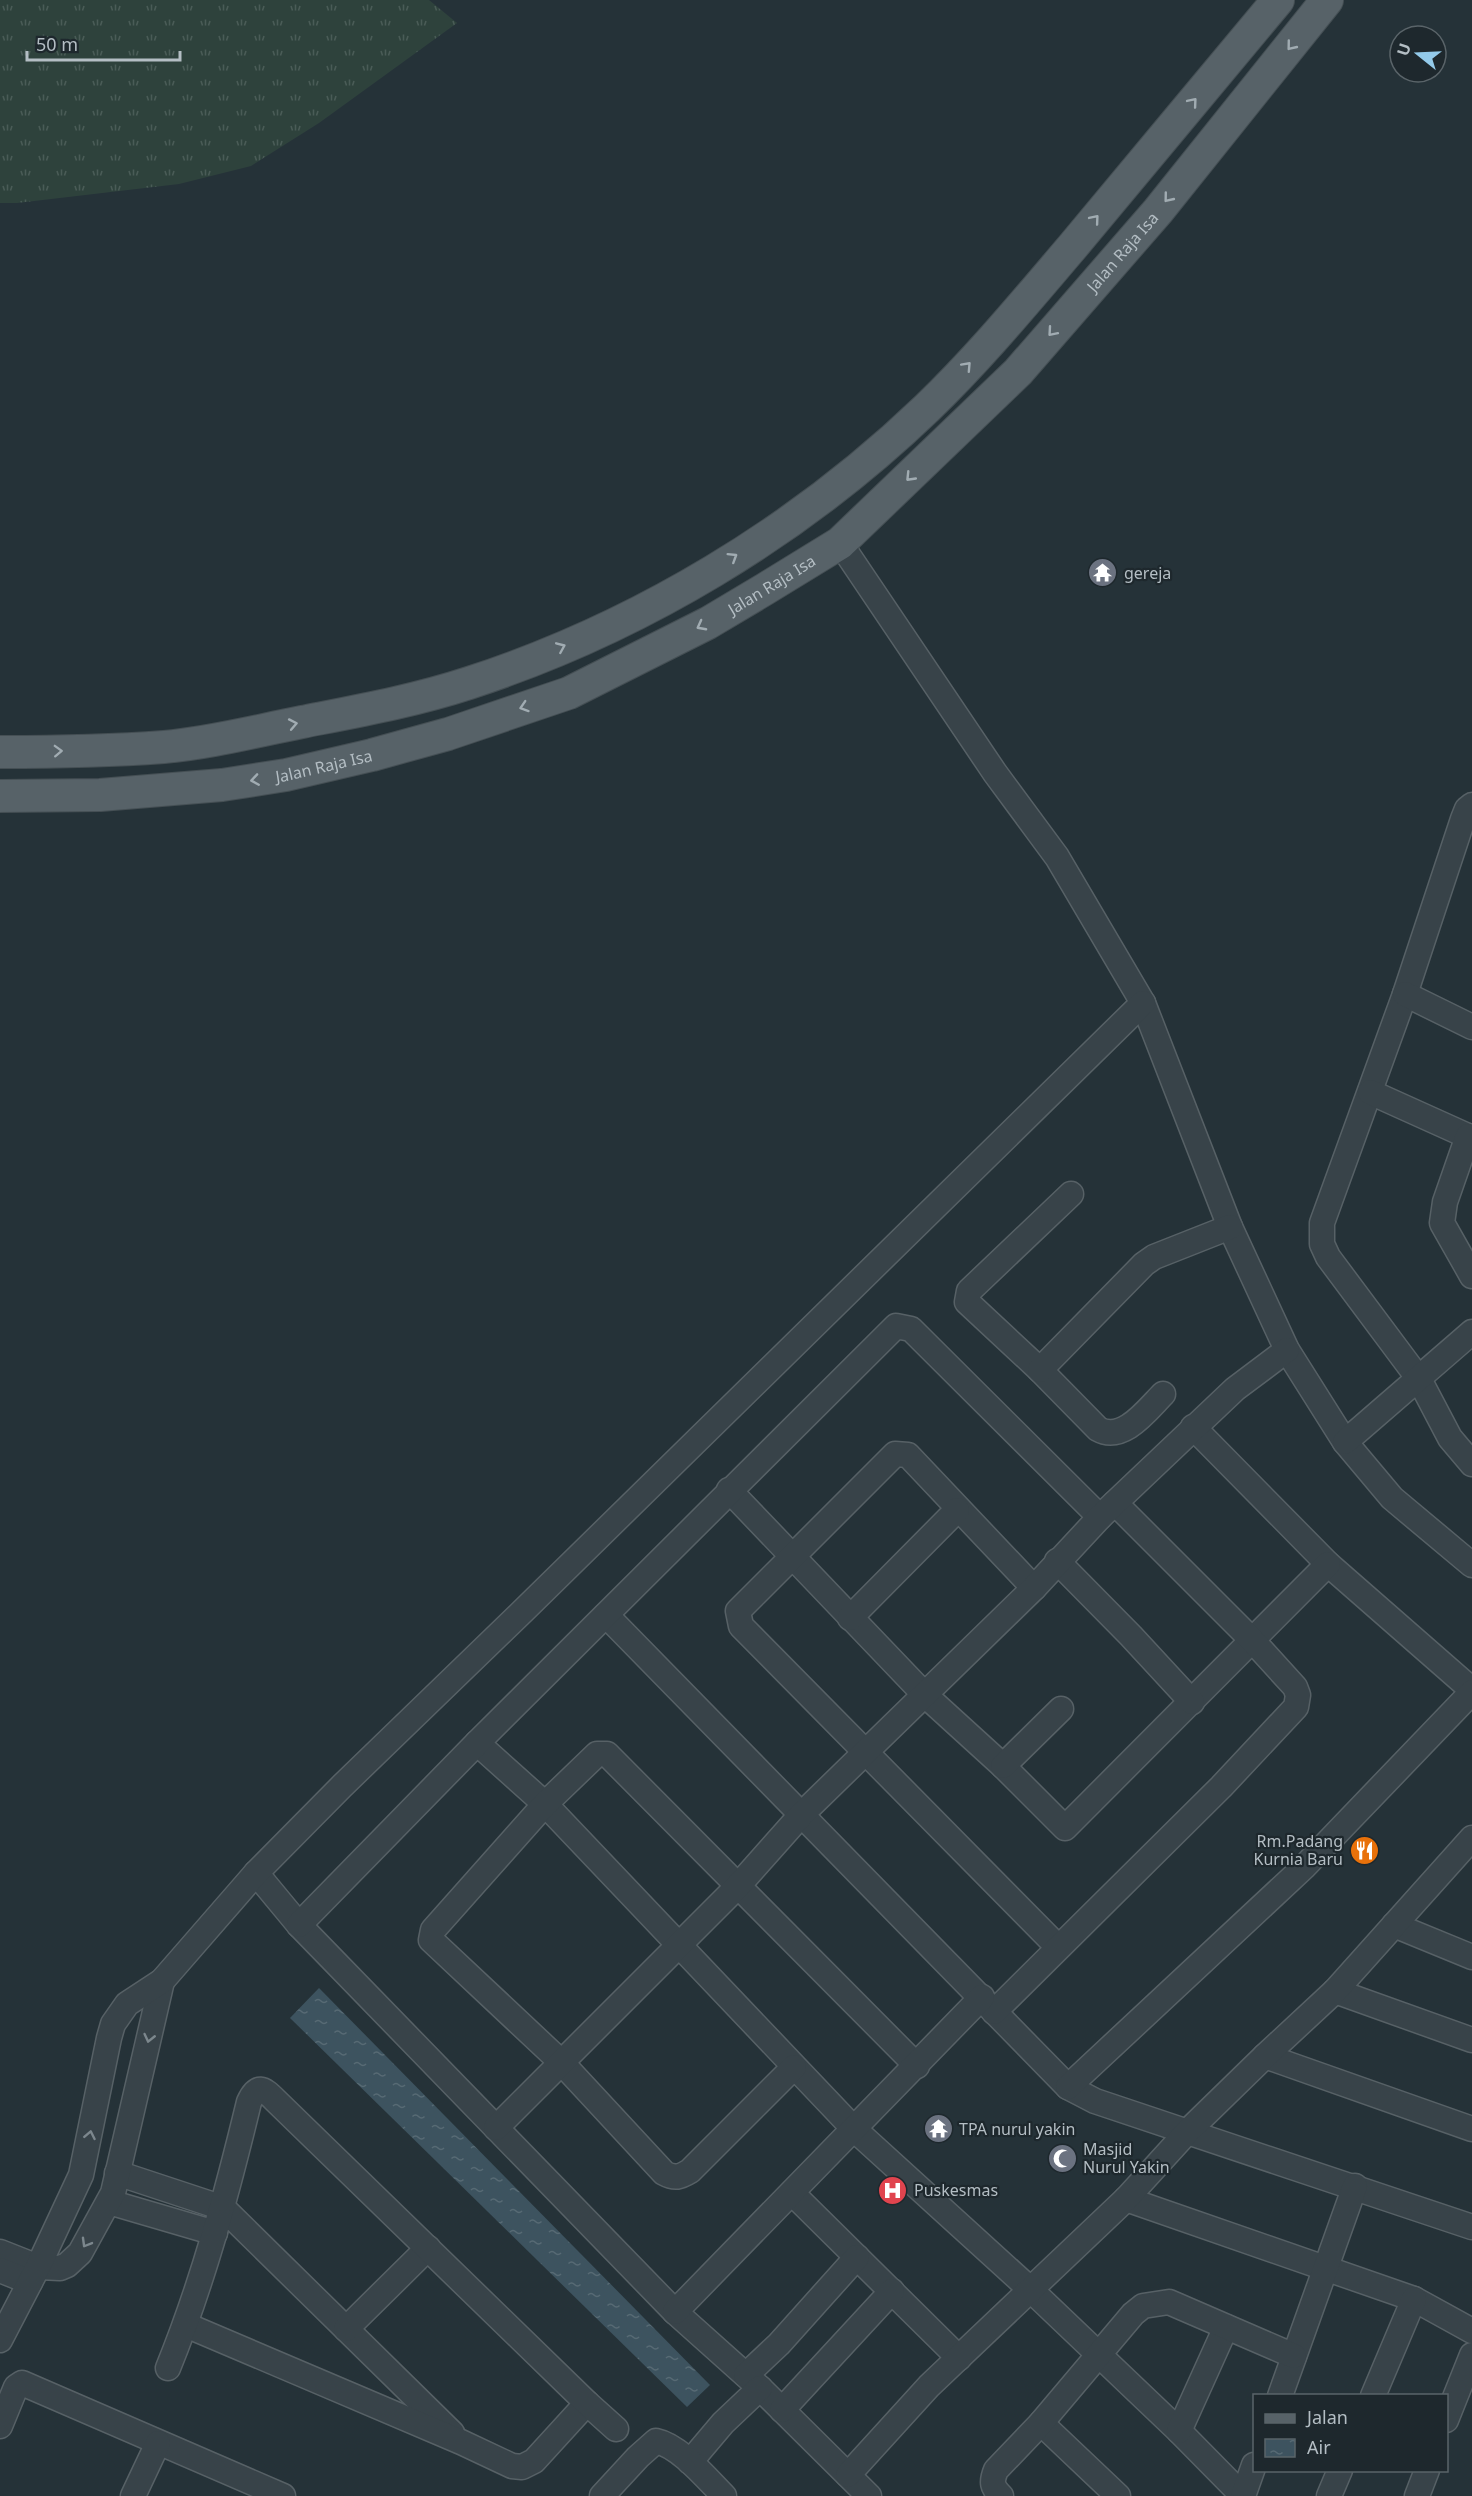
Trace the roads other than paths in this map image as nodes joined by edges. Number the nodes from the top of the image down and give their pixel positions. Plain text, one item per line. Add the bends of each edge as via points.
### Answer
1 (1278, 0) edge
2 (1327, 0) edge
3 (927, 408) junction
4 (952, 436) junction
5 (840, 543) junction
6 (0, 752) edge
7 (0, 796) edge
8 (1472, 805) edge
9 (1405, 994) junction
10 (1143, 1003) junction
11 (1472, 1027) edge
12 (1370, 1092) junction
13 (1470, 1137) edge
14 (1071, 1194) dead end
15 (1230, 1227) junction
16 (1472, 1276) edge
17 (1472, 1332) edge
18 (1287, 1350) junction
19 (1040, 1370) junction
20 (1419, 1379) junction
21 (1163, 1394) dead end
22 (1193, 1427) junction
23 (1345, 1442) junction
24 (1472, 1464) edge
25 (729, 1490) junction
26 (957, 1510) junction
27 (1107, 1510) junction
28 (791, 1556) junction
29 (1057, 1561) junction
30 (1328, 1564) junction
31 (1472, 1565) edge
32 (1034, 1588) junction
33 (606, 1615) junction
34 (850, 1618) junction
35 (1252, 1641) junction
36 (1472, 1691) edge
37 (925, 1695) junction
38 (1192, 1702) junction
39 (1061, 1710) dead end
40 (477, 1743) junction
41 (866, 1750) junction
42 (1004, 1766) junction
43 (545, 1804) junction
44 (801, 1815) junction
45 (1472, 1838) edge
46 (256, 1873) junction
47 (738, 1886) junction
48 (1394, 1925) junction
49 (299, 1926) junction
50 (680, 1943) junction
51 (1058, 1947) junction
52 (1472, 1957) edge
53 (162, 1981) junction
54 (1335, 1991) junction
55 (988, 2004) junction
56 (1472, 2040) edge
57 (1265, 2055) junction
58 (561, 2062) junction
59 (917, 2066) junction
60 (794, 2067) junction
61 (1068, 2087) junction
62 (496, 2128) junction
63 (854, 2129) junction
64 (1472, 2129) edge
65 (1188, 2131) junction
66 (81, 2175) junction
67 (1355, 2186) junction
68 (114, 2187) junction
69 (792, 2193) junction
70 (1126, 2199) junction
71 (223, 2208) junction
72 (1472, 2227) edge
73 (215, 2233) junction
74 (428, 2248) junction
75 (0, 2252) edge
76 (857, 2257) junction
77 (0, 2270) edge
78 (1325, 2270) junction
79 (34, 2275) junction
80 (1031, 2290) junction
81 (892, 2291) junction
82 (1414, 2299) junction
83 (675, 2312) junction
84 (186, 2325) junction
85 (1226, 2327) junction
86 (346, 2329) junction
87 (1472, 2331) edge
88 (0, 2340) edge
89 (1472, 2355) edge
90 (1099, 2356) junction
91 (1294, 2356) junction
92 (959, 2358) junction
93 (168, 2368) dead end
94 (752, 2381) junction
95 (1281, 2394) edge
96 (1374, 2394) edge
97 (587, 2403) junction
98 (782, 2410) junction
99 (1448, 2415) edge
100 (1041, 2424) junction
101 (0, 2426) edge
102 (616, 2429) dead end
103 (1179, 2431) junction
104 (461, 2442) junction
105 (158, 2443) junction
106 (690, 2462) junction
107 (1253, 2468) edge
108 (1339, 2472) edge
109 (1426, 2472) edge
110 (848, 2475) junction
111 (276, 2495) edge
112 (134, 2496) edge
113 (602, 2496) edge
114 (724, 2496) edge
115 (869, 2496) edge
116 (1001, 2496) edge
117 (1118, 2496) edge
118 (1243, 2496) edge
119 (1329, 2496) edge
120 (1417, 2496) edge

3 -> 1 main road via 1024,303
2 -> 4 main road, Jalan Raja Isa via 1158,210 1018,372
3 - 4 main road
6 -> 3 main road via 165,747 412,700 471,683 591,634 681,589 833,490
4 -> 5 main road, Jalan Raja Isa
5 -> 7 main road, Jalan Raja Isa via 708,623 569,693 448,734 286,775 222,785 100,795
5 - 10 street via 995,773 1057,857
8 - 9 street via 1463,819
9 - 11 street
9 - 12 street
10 - 15 street
10 - 46 street
12 - 13 street
12 - 20 street via 1322,1223 1322,1244
13 - 16 street via 1445,1202 1442,1223
14 - 19 street via 969,1291 967,1298 969,1306
15 - 18 street
15 - 19 street via 1144,1264
17 - 20 street
18 - 22 street
18 - 23 street
19 - 21 street via 1105,1433 1127,1428
20 - 23 street
20 - 24 street via 1450,1438
22 - 27 street
22 - 30 street
23 - 31 street via 1392,1498
25 - 27 street via 890,1329 902,1326 911,1329
25 - 28 street
25 - 33 street
26 - 28 street via 908,1455 895,1454
26 - 32 street
26 - 34 street
27 - 29 street
27 - 35 street
28 - 34 street
28 - 41 street via 738,1611 738,1619
29 - 32 street
29 - 38 street
30 - 35 street
30 - 36 street
32 - 37 street
33 - 40 street
33 - 44 street
34 - 37 street
35 - 38 street
35 - 51 street via 1295,1688 1296,1707 1221,1787
36 - 61 street via 1304,1867
37 - 41 street
37 - 42 street
38 - 42 street via 1065,1827
39 - 42 street
40 - 43 street
40 - 49 street
41 - 44 street
41 - 51 street
43 - 47 street via 597,1754 607,1754
43 - 50 street
43 - 58 street via 431,1936
44 - 47 street
44 - 55 street
45 - 48 street
46 - 49 street
46 - 53 street
47 - 50 street
47 - 59 street
48 - 52 street
48 - 54 street
49 - 62 street
50 - 58 street
50 - 60 street
51 - 55 street
66 -> 53 street via 113,2025 127,2004
53 -> 68 street
54 - 56 street
54 - 57 street
55 - 59 street
55 - 61 street
57 - 64 street
57 - 65 street
58 - 60 street via 664,2173 677,2178 690,2171
58 - 62 street
59 - 63 street
60 - 63 street
61 - 65 street via 1095,2101
62 - 83 street
63 - 69 street
63 - 80 street
65 - 67 street
65 - 70 street
66 - 68 street
66 - 79 street
67 - 72 street
67 - 78 street
68 - 71 street
68 - 73 street
68 -> 79 street via 73,2261
69 - 76 street
69 - 83 street
70 - 78 street
70 - 80 street
71 - 73 street
71 - 74 street via 249,2102 253,2092 265,2091
71 - 86 street
73 - 84 street
74 - 86 street
74 - 97 street
75 - 79 street
76 - 81 street
76 - 94 street
77 - 79 street
78 - 82 street
78 - 91 street
79 - 88 street
80 - 90 street
80 - 92 street
81 - 92 street
81 - 98 street
82 - 87 street
82 - 96 street
83 - 94 street
84 - 93 street
84 - 104 street
85 - 90 street via 1169,2302 1154,2302 1133,2314
85 - 91 street
85 - 103 street
86 - 104 street
89 - 99 street
90 - 100 street
90 - 103 street
91 - 95 street
92 - 110 street
94 - 98 street
94 - 106 street
97 - 102 street
97 - 104 street via 534,2461 522,2467
98 - 110 street
100 - 116 street via 996,2470 993,2487
100 - 117 street
101 - 105 street via 16,2387 22,2383
103 - 118 street
105 - 111 street
105 - 112 street
106 - 113 street via 657,2441
106 - 114 street
107 - 118 street
108 - 119 street
109 - 120 street
110 - 115 street

